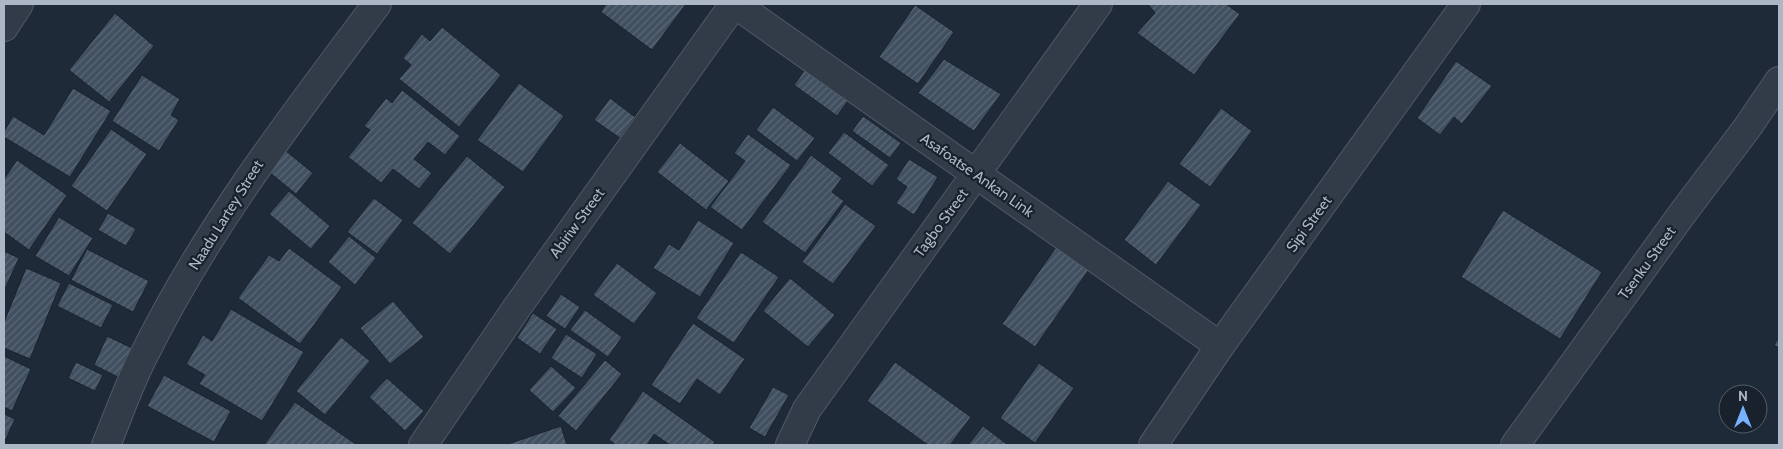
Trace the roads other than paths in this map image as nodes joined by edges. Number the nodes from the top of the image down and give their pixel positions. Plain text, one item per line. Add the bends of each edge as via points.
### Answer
1 (19, 4) edge
2 (377, 4) edge
3 (734, 4) edge
4 (1098, 4) edge
5 (1466, 4) edge
6 (4, 28) edge
7 (1779, 81) edge
8 (975, 175) junction
9 (1220, 346) junction
10 (106, 445) edge
11 (423, 445) edge
12 (790, 445) edge
13 (1153, 445) edge
14 (1515, 445) edge

1 - 6 street
2 - 10 street, Naadu Lartey Street via 264,155 196,260 145,351
3 - 8 street, Asafoatse Ankan Link
3 - 11 street, Abiriw Street
4 - 8 street, Tagbo Street
5 - 9 street, Sipi Street
7 - 14 street, Tsenku Street
8 - 9 street, Asafoatse Ankan Link
8 - 12 street, Tagbo Street via 807,409
9 - 13 street, Sipi Street

